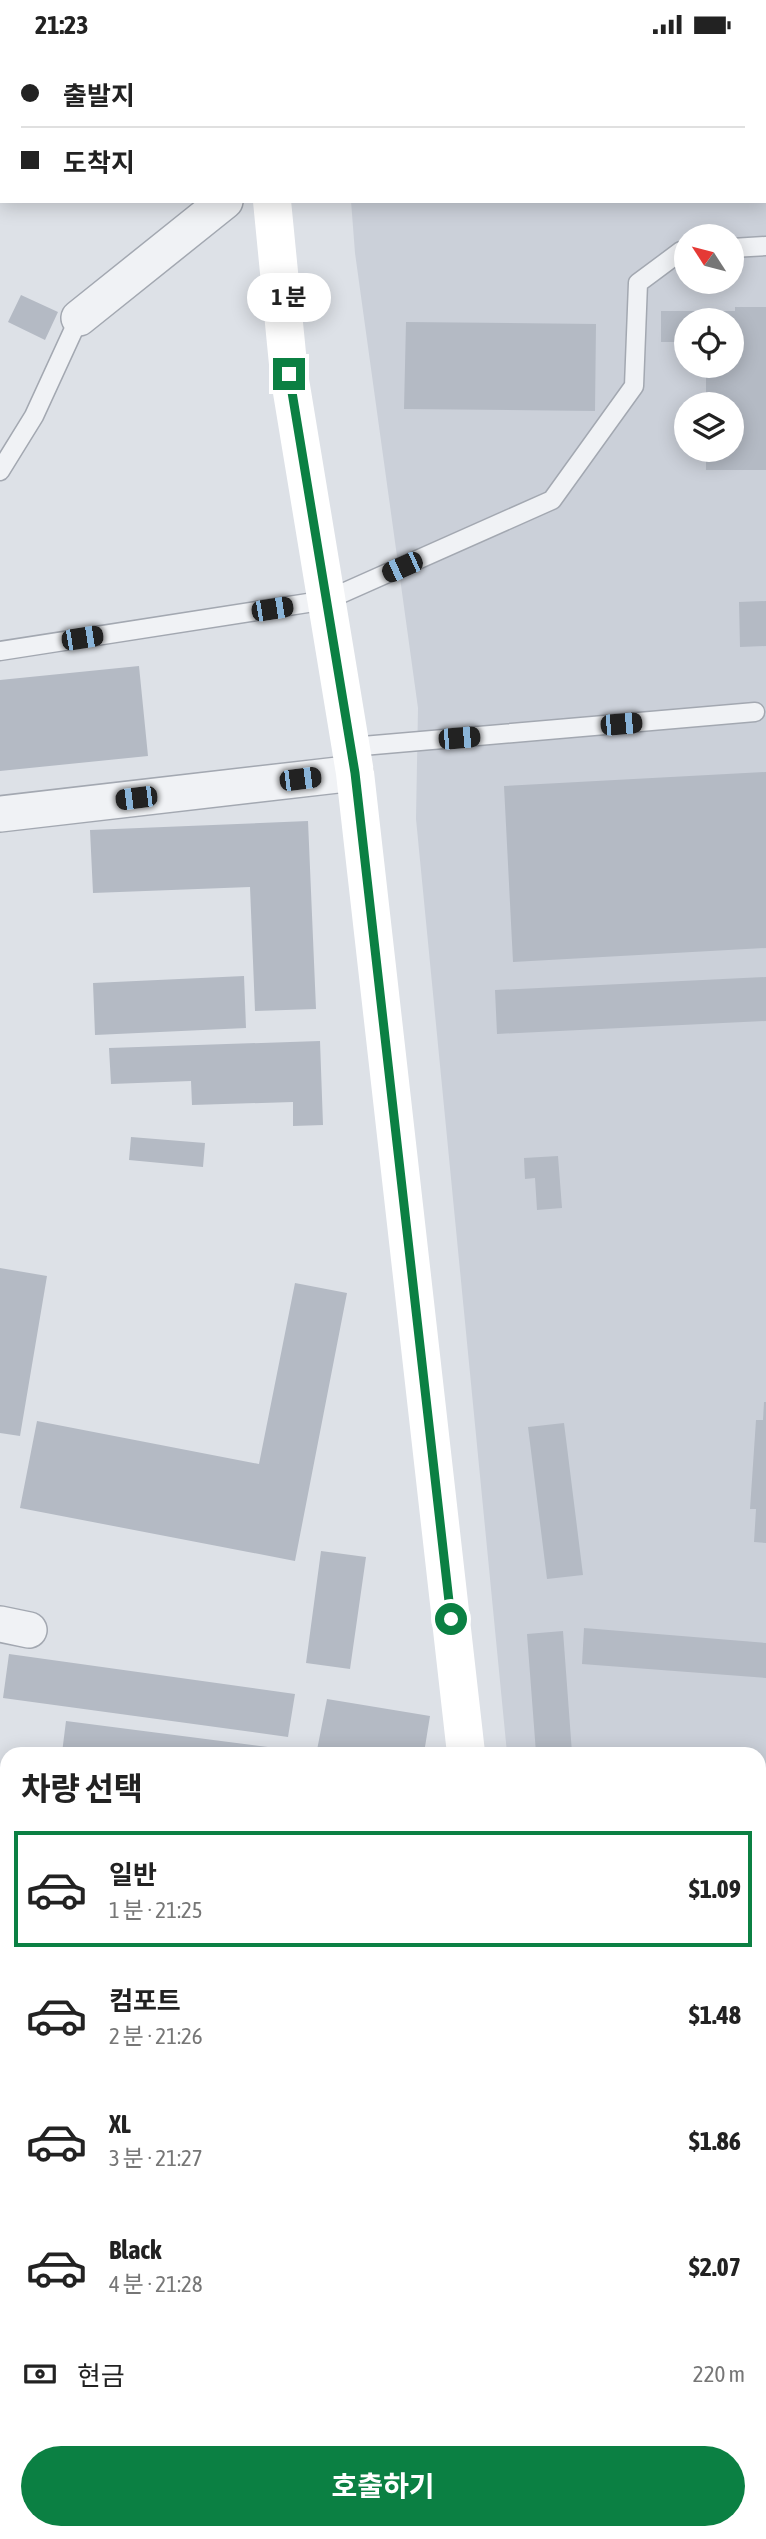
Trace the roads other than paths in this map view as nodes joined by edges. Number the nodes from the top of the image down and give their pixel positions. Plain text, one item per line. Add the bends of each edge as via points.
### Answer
1 (223, 203) edge
2 (272, 203) edge
3 (766, 246) edge
4 (744, 247) edge
5 (674, 256) edge
6 (79, 318) joint
7 (0, 471) edge
8 (327, 600) junction
9 (0, 651) edge
10 (755, 712) dead end
11 (353, 760) junction
12 (0, 814) edge
13 (465, 1747) edge

1 - 6 street
2 - 8 main road via 289,374
3 - 4 lane
5 - 8 lane via 638,283 634,386 552,500
6 - 7 lane via 34,416
8 - 9 lane
8 - 11 main road
10 - 11 lane
11 - 12 street
11 - 13 main road

